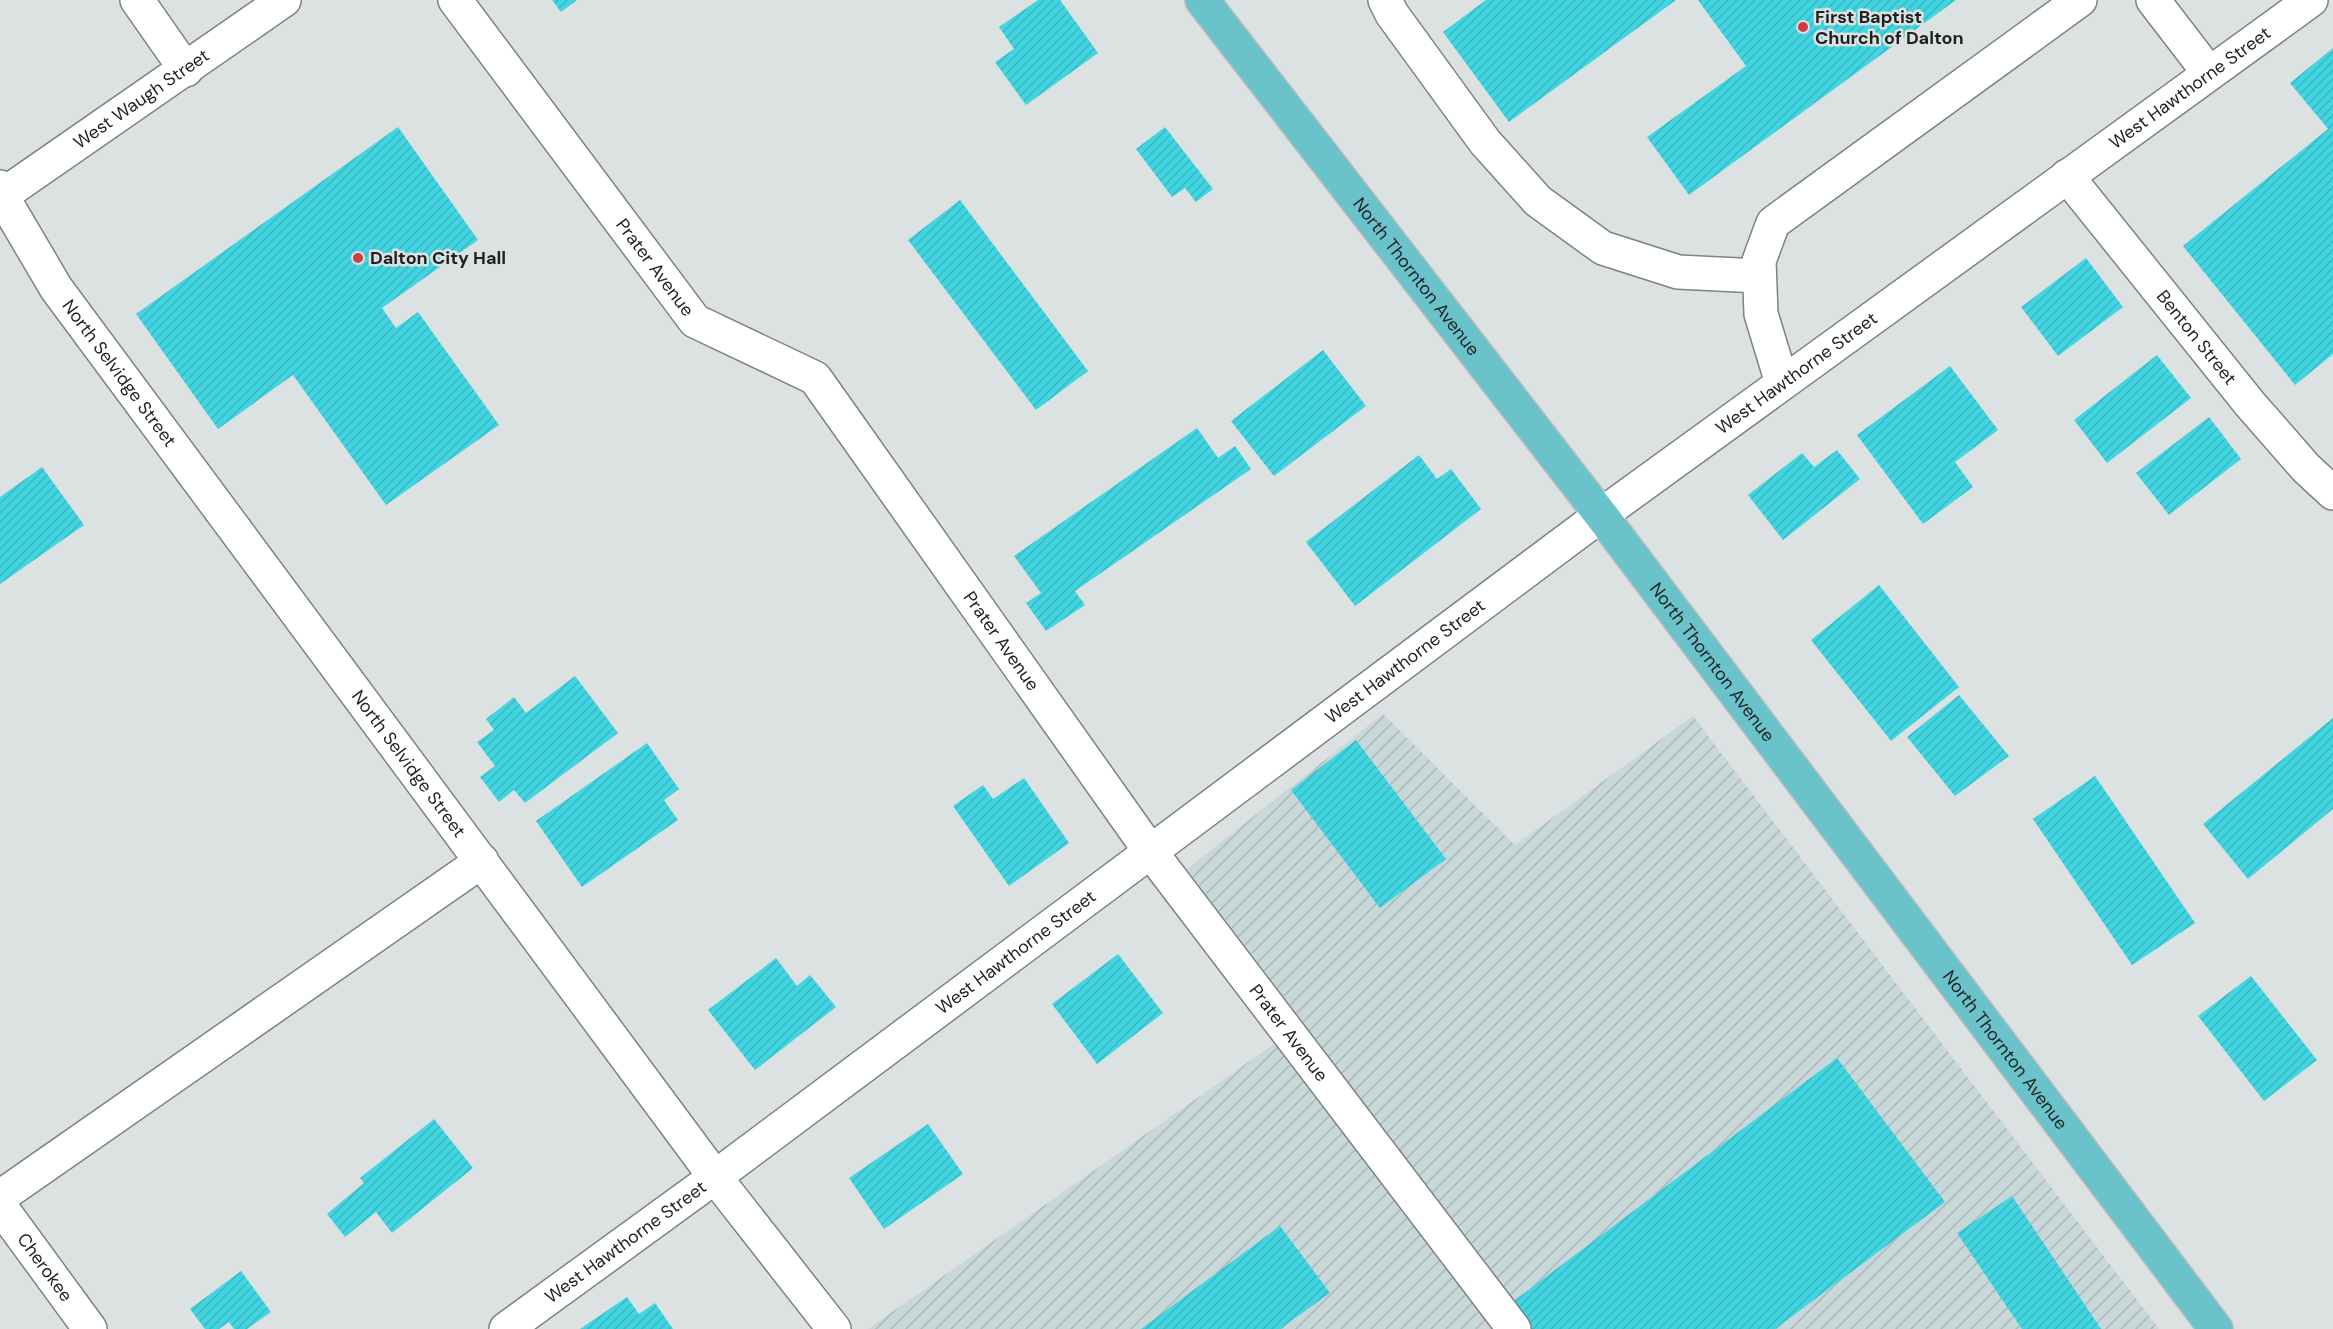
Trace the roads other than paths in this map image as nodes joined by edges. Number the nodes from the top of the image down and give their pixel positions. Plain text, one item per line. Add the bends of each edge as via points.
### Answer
1 (137, 0) edge
2 (284, 0) edge
3 (455, 0) edge
4 (1202, 0) edge
5 (1385, 0) edge
6 (2080, 0) edge
7 (2311, 0) edge
8 (2161, 3) edge
9 (186, 70) junction
10 (2209, 73) junction
11 (2067, 176) junction
12 (1, 194) edge
13 (1759, 276) junction
14 (1782, 383) junction
15 (2333, 493) edge
16 (1601, 515) junction
17 (1150, 851) junction
18 (482, 861) junction
19 (716, 1177) junction
20 (0, 1197) edge
21 (0, 1206) edge
22 (90, 1329) edge
23 (506, 1329) edge
24 (834, 1329) edge
25 (1514, 1329) edge
26 (2216, 1329) edge

1 - 9 street
2 - 9 street, West Waugh Street
3 - 17 street, Prater Avenue via 695,321 815,378
4 - 16 main road, North Thornton Avenue
5 - 13 street via 1485,142 1538,201 1603,248 1678,272
6 - 13 street via 1773,224 1759,261
7 - 10 street, West Hawthorne Street
8 - 10 street
9 - 12 street, West Waugh Street
10 - 11 street, West Hawthorne Street
11 - 14 street, West Hawthorne Street
11 - 15 street, Benton Street via 2250,404
12 - 18 street, North Selvidge Street via 56,288
13 - 14 street via 1761,314
14 - 16 street, West Hawthorne Street
16 - 17 street, West Hawthorne Street
16 - 26 main road, North Thornton Avenue
17 - 19 street, West Hawthorne Street
17 - 25 street, Prater Avenue
18 - 19 street, North Selvidge Street
18 - 20 street
19 - 23 street, West Hawthorne Street
19 - 24 street, North Selvidge Street
21 - 22 street, Cherokee

